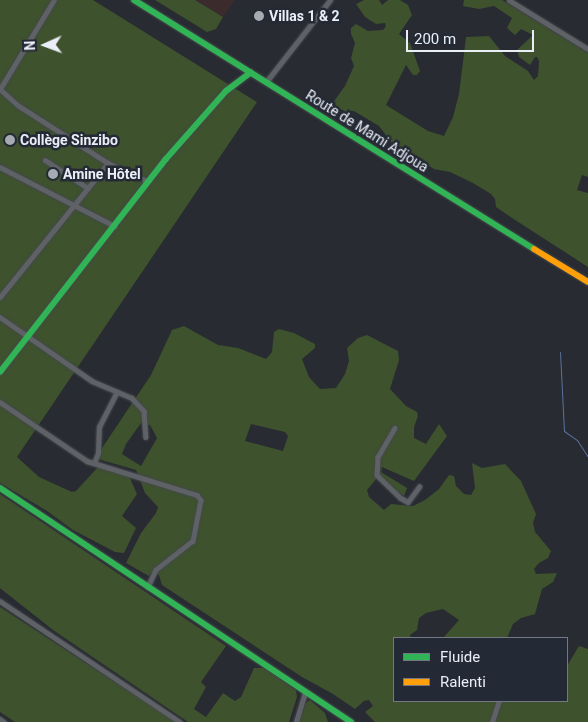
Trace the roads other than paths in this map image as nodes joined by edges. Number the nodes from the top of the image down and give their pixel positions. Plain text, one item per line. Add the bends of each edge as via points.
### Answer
1 (54, 0) edge
2 (134, 0) edge
3 (330, 0) edge
4 (509, 0) edge
5 (588, 49) edge
6 (251, 72) junction
7 (266, 82) junction
8 (0, 89) edge
9 (44, 160) dead end
10 (108, 163) junction
11 (1, 168) edge
12 (147, 181) junction
13 (88, 188) junction
14 (75, 205) junction
15 (115, 226) junction
16 (588, 282) edge
17 (0, 297) edge
18 (0, 317) edge
19 (28, 337) junction
20 (0, 372) edge
21 (117, 392) junction
22 (0, 402) edge
23 (395, 428) dead end
24 (146, 436) dead end
25 (94, 463) junction
26 (419, 487) dead end
27 (0, 488) edge
28 (148, 586) junction
29 (0, 601) edge
30 (305, 692) junction
31 (499, 702) edge
32 (0, 719) edge
33 (4, 722) edge
34 (180, 722) edge
35 (296, 722) edge
36 (351, 722) edge
37 (492, 722) edge

1 - 8 street
2 - 6 street, Route de Mami Adjoua
3 - 7 street
4 - 5 street
6 - 7 street, Route de Mami Adjoua
6 - 12 street via 226,91
7 - 16 street, Route de Mami Adjoua
8 - 10 street via 19,106
9 - 13 street
10 - 12 street
10 - 13 street
11 - 14 street
12 - 15 street
13 - 14 street
14 - 15 street
14 - 17 street
15 - 19 street
18 - 19 street
19 - 20 street
19 - 21 street via 92,381
21 - 24 street via 132,398 144,410
21 - 25 street via 99,427 98,453
22 - 25 street
23 - 26 street via 378,457 377,475 408,502
25 - 28 street via 197,494 201,500 193,541 156,570
27 - 28 street
28 - 30 street
29 - 34 street
30 - 35 street
30 - 36 street
31 - 37 street
32 - 33 street

